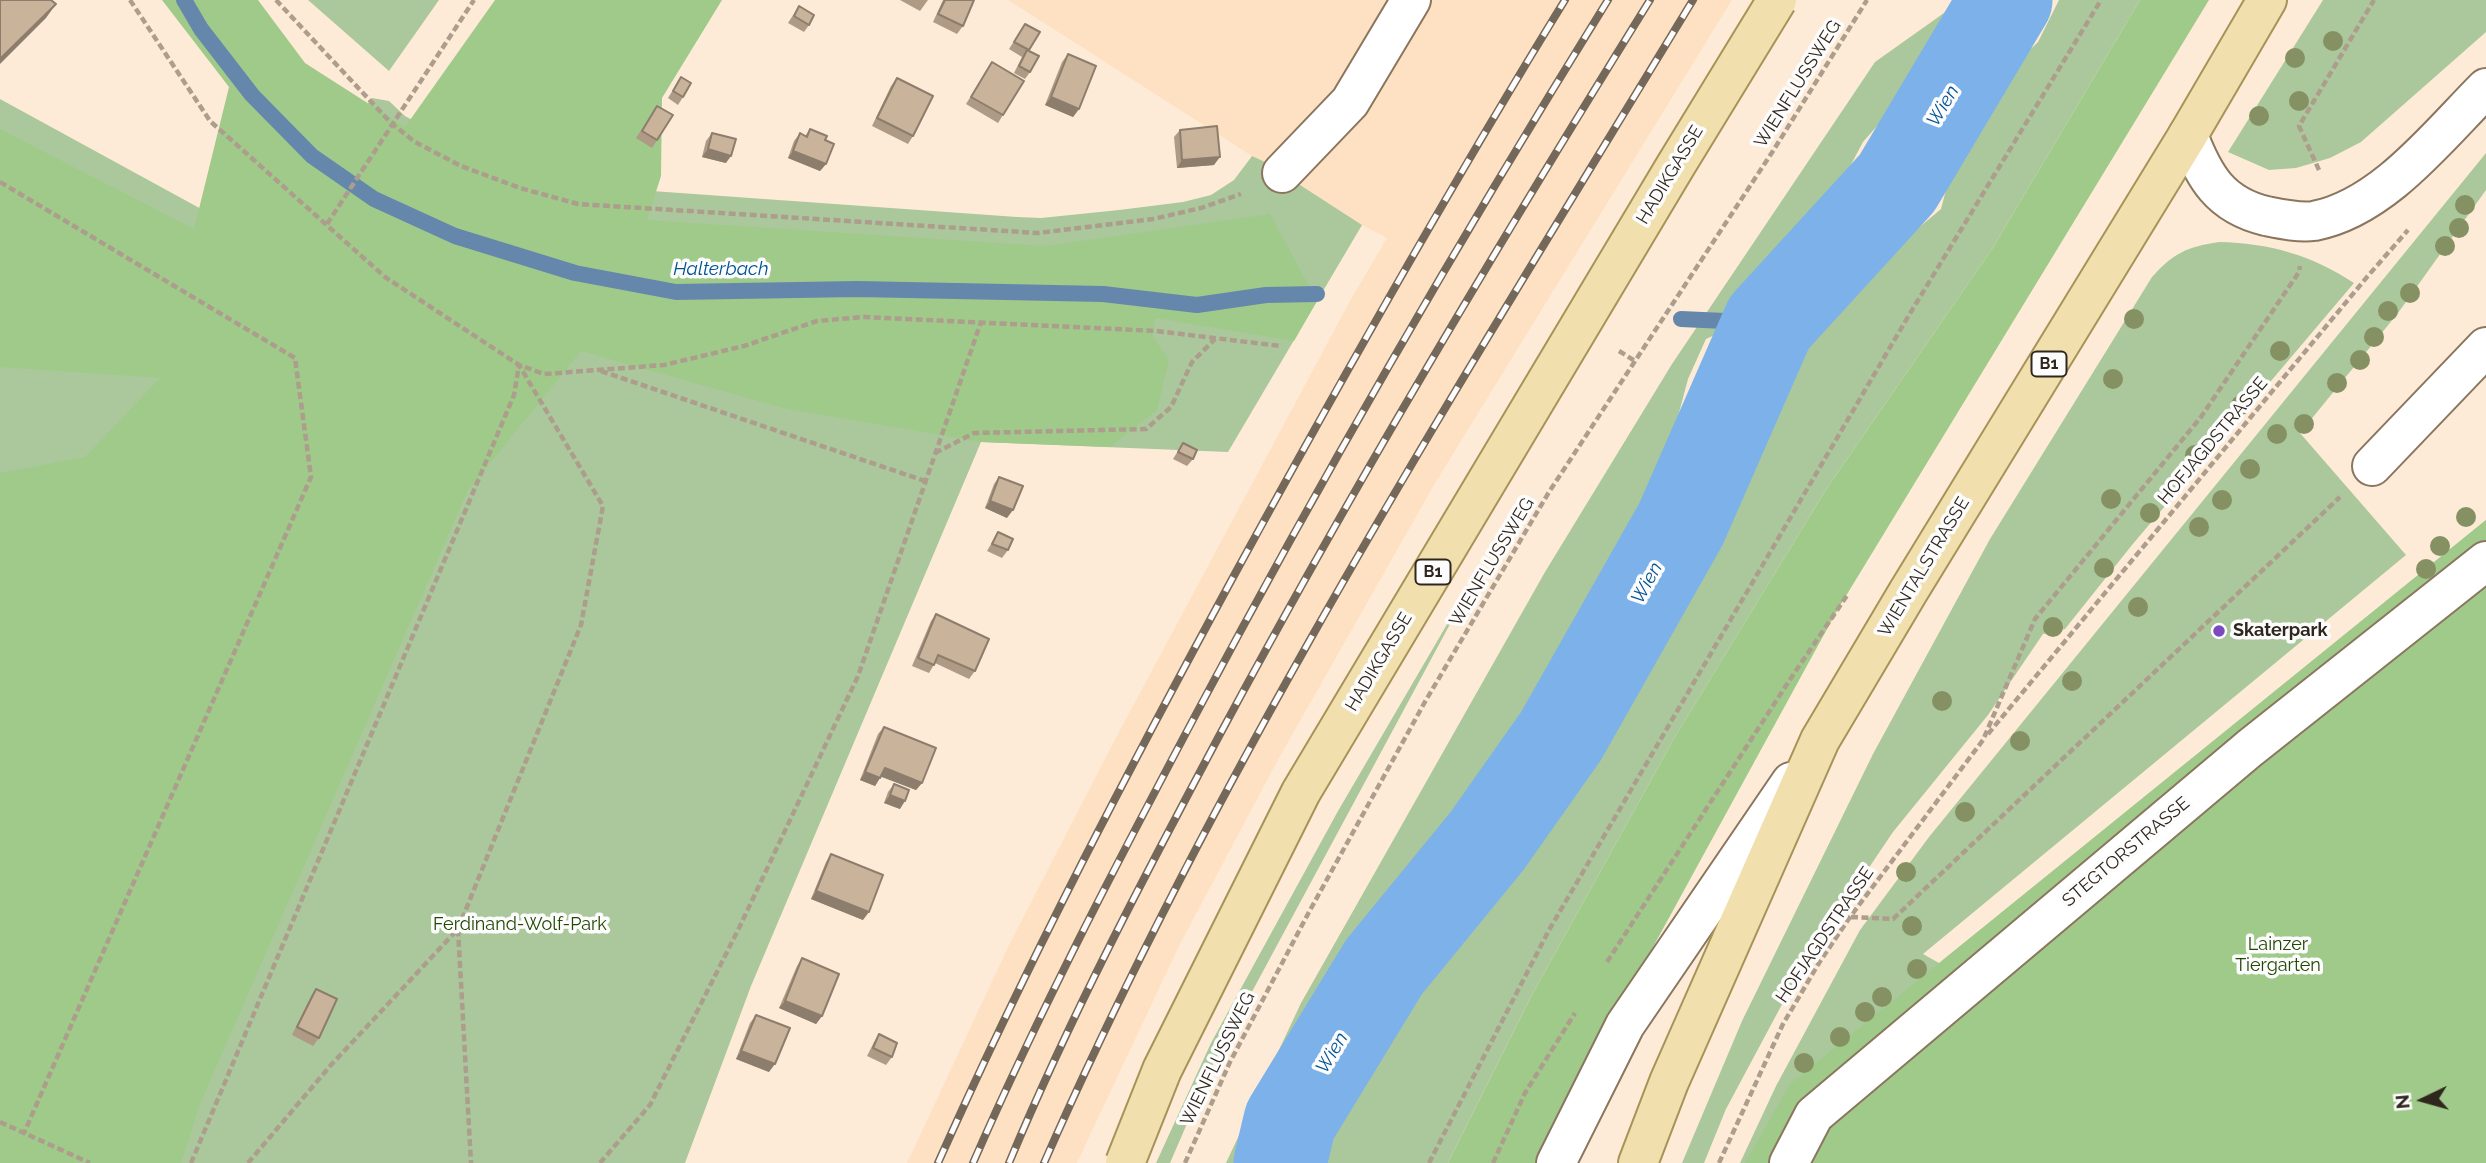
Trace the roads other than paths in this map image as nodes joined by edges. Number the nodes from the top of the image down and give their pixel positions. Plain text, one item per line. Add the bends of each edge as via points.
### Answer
1 (1411, 0) edge
2 (1777, 0) edge
3 (2267, 0) edge
4 (2486, 88) edge
5 (2189, 135) junction
6 (1282, 173) road end
7 (2486, 347) edge
8 (2372, 466) road end
9 (2486, 562) edge
10 (1820, 740) junction
11 (1125, 1163) edge
12 (1556, 1163) edge
13 (1637, 1163) edge
14 (1789, 1163) edge

1 - 6 street via 1350,102
2 - 11 main road, HADIKGASSE / B1, bridge via 1301,792 1162,1070
3 - 5 main road, WIENTALSTRASSE / B1
4 - 5 street via 2392,181 2362,203 2312,221 2255,213 2226,199 2207,178
5 - 10 main road, WIENTALSTRASSE / B1
7 - 8 street
9 - 14 street, STEGTORSTRASSE via 2250,748 1814,1115
10 - 12 street via 1625,1025
10 - 13 main road, WIENTALSTRASSE / B1

